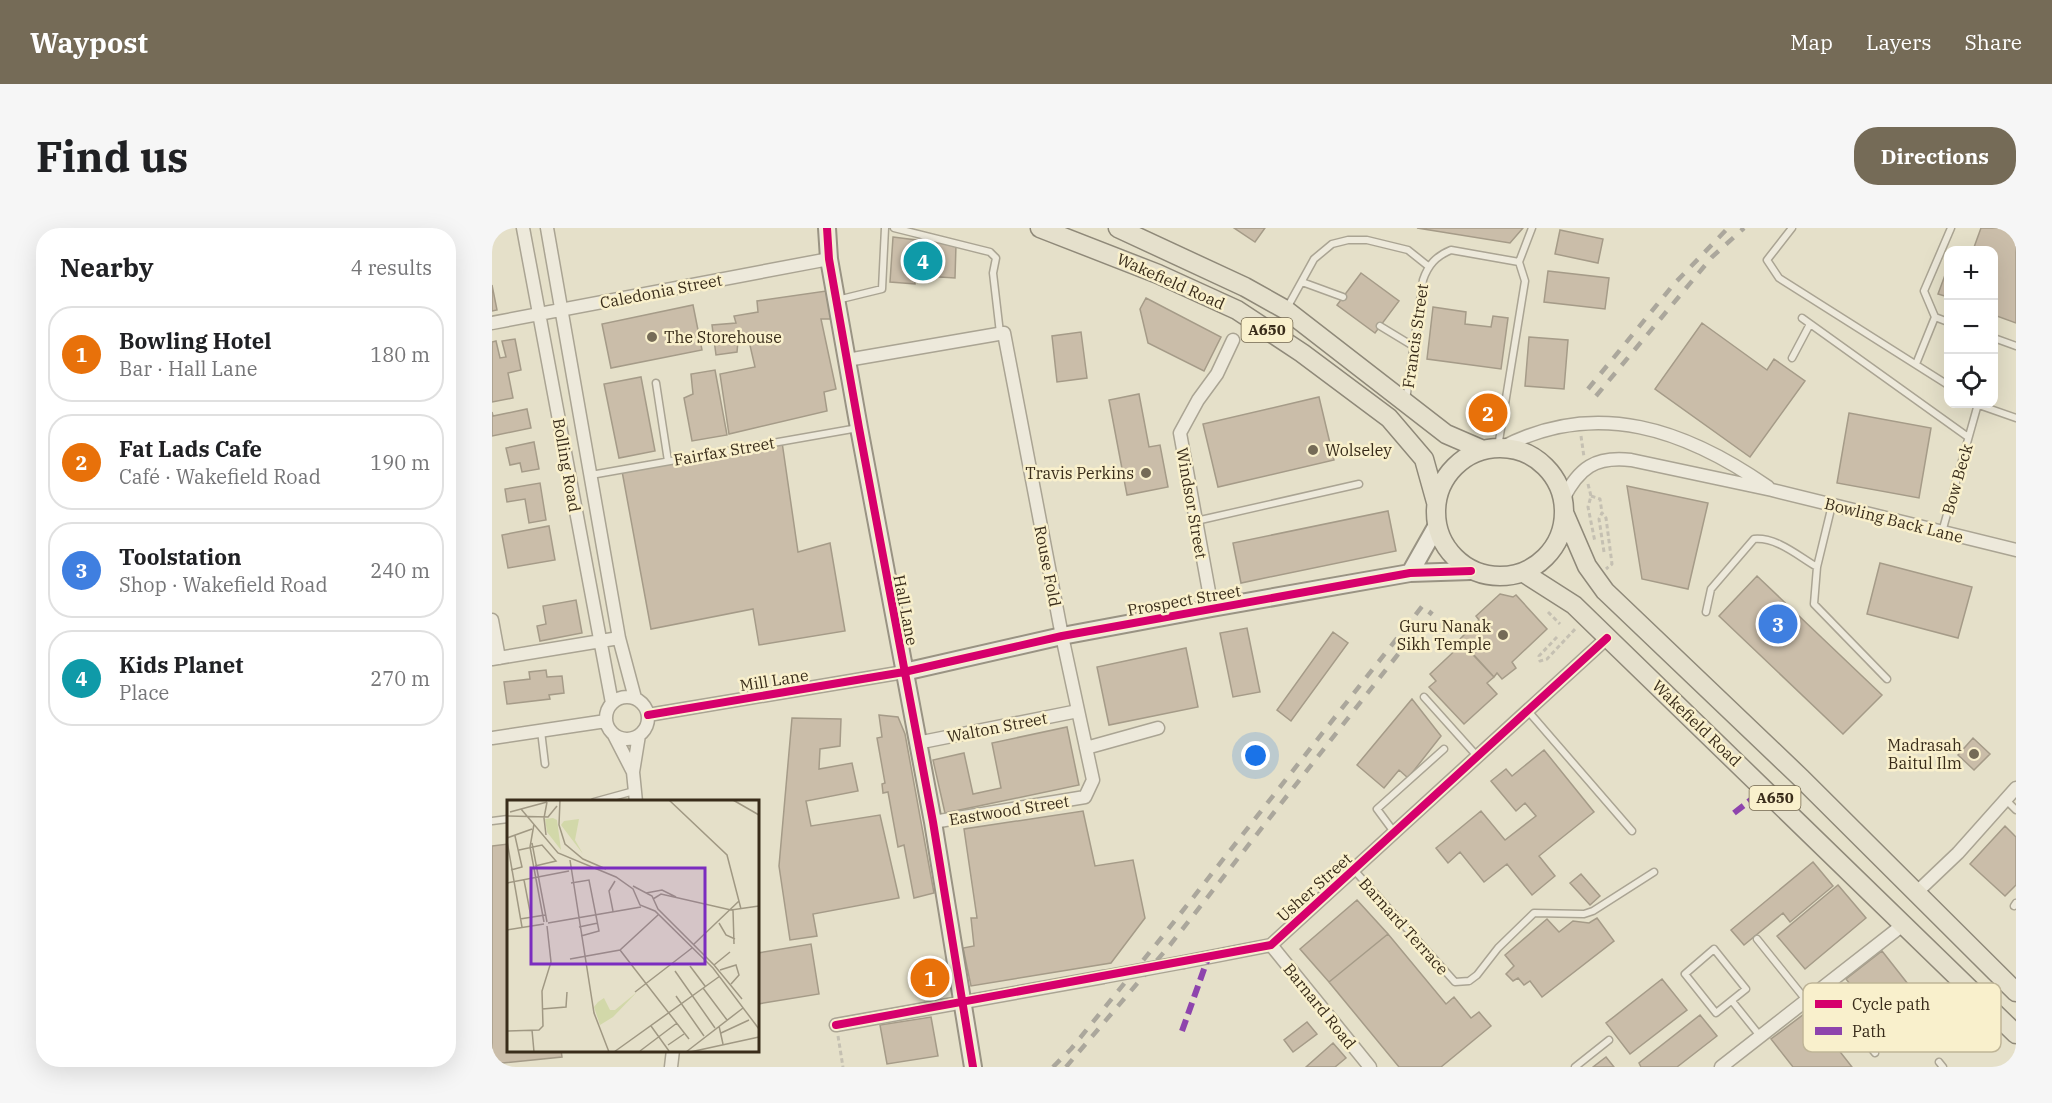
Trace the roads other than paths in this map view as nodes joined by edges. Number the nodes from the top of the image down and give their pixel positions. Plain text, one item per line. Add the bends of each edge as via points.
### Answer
1 (523, 228) edge
2 (547, 228) edge
3 (827, 228) edge
4 (885, 228) edge
5 (894, 228) edge
6 (1040, 228) edge
7 (1118, 228) edge
8 (1532, 228) edge
9 (1792, 228) edge
10 (1951, 228) edge
11 (829, 259) junction
12 (1519, 262) junction
13 (1428, 266) junction
14 (1302, 282) junction
15 (1343, 297) dead end
16 (836, 300) junction
17 (561, 310) junction
18 (1286, 310) junction
19 (539, 314) junction
20 (1935, 317) junction
21 (1802, 318) dead end
22 (1944, 320) edge
23 (492, 323) edge
24 (1810, 324) junction
25 (1380, 326) dead end
26 (1002, 333) junction
27 (1998, 339) edge
28 (1233, 340) dead end
29 (1413, 346) junction
30 (2016, 346) edge
31 (1792, 358) dead end
32 (847, 360) junction
33 (1916, 364) junction
34 (1944, 382) edge
35 (656, 383) dead end
36 (1405, 404) junction
37 (1976, 408) edge
38 (1988, 408) edge
39 (2016, 418) edge
40 (859, 428) junction
41 (1968, 437) junction
42 (1495, 448) junction
43 (668, 461) junction
44 (590, 475) junction
45 (1359, 483) dead end
46 (1772, 490) junction
47 (1436, 502) junction
48 (1832, 505) junction
49 (1564, 507) junction
50 (1195, 521) junction
51 (1436, 527) junction
52 (1942, 531) junction
53 (2016, 550) edge
54 (1817, 567) junction
55 (1471, 571) junction
56 (1410, 573) junction
57 (1524, 573) junction
58 (1212, 608) junction
59 (1706, 612) dead end
60 (492, 620) edge
61 (1062, 636) junction
62 (619, 638) junction
63 (1607, 638) junction
64 (600, 641) junction
65 (496, 658) edge
66 (904, 672) junction
67 (1887, 679) dead end
68 (1424, 697) dead end
69 (635, 698) junction
70 (612, 703) junction
71 (1528, 710) junction
72 (1078, 711) junction
73 (648, 715) junction
74 (606, 721) junction
75 (1158, 728) dead end
76 (540, 730) junction
77 (614, 735) junction
78 (639, 735) junction
79 (492, 738) edge
80 (917, 743) junction
81 (1086, 748) junction
82 (1444, 749) dead end
83 (1478, 756) junction
84 (545, 764) dead end
85 (633, 772) junction
86 (2016, 788) edge
87 (635, 796) edge
88 (1085, 797) joint
89 (597, 800) edge
90 (2006, 800) junction
91 (2016, 810) edge
92 (507, 819) edge
93 (492, 821) edge
94 (933, 822) junction
95 (1632, 831) dead end
96 (1394, 832) junction
97 (1354, 869) junction
98 (1654, 872) dead end
99 (1917, 892) junction
100 (1904, 924) junction
101 (1757, 939) dead end
102 (1270, 945) junction
103 (1829, 983) edge
104 (1964, 983) edge
105 (2016, 992) edge
106 (1803, 995) edge
107 (962, 1000) junction
108 (1732, 1001) junction
109 (1803, 1003) edge
110 (2001, 1019) edge
111 (836, 1025) road end
112 (2016, 1034) edge
113 (1760, 1037) junction
114 (1609, 1040) dead end
115 (673, 1052) edge
116 (671, 1067) edge
117 (973, 1067) edge
118 (1370, 1067) edge
119 (1575, 1067) edge
120 (1720, 1067) edge

1 - 19 street, Bolling Road
2 - 17 street, Bolling Road
3 - 11 street, Hall Lane
4 - 16 lane via 882,289
5 - 26 lane via 990,252 996,258 993,273
6 - 47 main road, Wakefield Road / A650 via 1237,310 1302,353 1389,418 1424,459
7 - 18 main road, Wakefield Road / A650
8 - 12 lane
9 - 33 lane via 1767,260 1779,278
10 - 20 lane via 1924,291
11 - 16 street, Hall Lane
11 - 17 street, Caledonia Street
12 - 13 lane, Francis Street via 1452,250
12 - 42 lane via 1525,281
13 - 14 lane via 1408,250 1367,240 1347,240 1332,244 1314,259
13 - 29 lane, Francis Street
14 - 15 lane
14 - 18 lane
16 - 32 street, Hall Lane
17 - 19 street, Caledonia Street
17 - 44 street, Bolling Road
18 - 36 main road, Wakefield Road / A650
19 - 23 street, Caledonia Street
19 - 64 street, Bolling Road
20 - 22 lane
20 - 33 lane
21 - 24 lane
24 - 31 lane
24 - 41 lane
25 - 29 lane
26 - 32 street
26 - 61 street, Rouse Fold
27 - 30 lane
28 - 50 street, Windsor Street via 1180,433
29 - 36 lane, Francis Street
32 - 40 street, Hall Lane
33 - 34 lane
35 - 43 lane
36 - 42 main road, Wakefield Road / A650 via 1446,434
37 - 41 lane, Bow Beck
38 - 39 lane
40 - 43 lane, Fairfax Street
40 - 66 street, Hall Lane
41 - 52 lane, Bow Beck
42 - 46 street, Bowling Back Lane via 1544,428 1600,422 1643,426 1692,442
42 - 47 main road, A650 via 1456,465 1440,487
42 - 49 main road, A650 via 1518,450 1536,459 1554,477
43 - 44 lane, Fairfax Street
44 - 62 street, Bolling Road
45 - 50 lane
46 - 48 street, Bowling Back Lane
46 - 49 street, Bowling Back Lane via 1612,458 1574,479
47 - 51 main road, A650
48 - 52 street, Bowling Back Lane
48 - 54 lane
49 - 57 main road via 1558,541 1541,563
49 - 99 main road, Wakefield Road / A650 via 1587,566 1602,572 1605,591
50 - 58 street, Windsor Street
51 - 55 main road, A650 via 1448,553
51 - 56 street
52 - 53 street, Bowling Back Lane
54 - 59 lane via 1777,543 1754,539 1711,589
54 - 67 lane via 1814,604
55 - 56 street, Prospect Street
55 - 57 main road, A650 via 1500,578
56 - 58 street, Prospect Street
57 - 63 main road, Wakefield Road / A650 via 1574,605
58 - 61 street, Prospect Street
60 - 65 street
61 - 66 street, Prospect Street
61 - 72 street, Rouse Fold
62 - 64 street
62 - 69 street, Bolling Road
63 - 71 street, Usher Street
63 - 100 main road, Wakefield Road / A650
64 - 65 street
64 - 70 street, Bolling Road
66 - 73 street, Mill Lane
66 - 80 street, Hall Lane
68 - 83 lane
69 - 70 street via 623,697
69 - 73 street
70 - 74 street
71 - 83 street, Usher Street
71 - 95 lane
72 - 80 street, Walton Street
72 - 81 street, Rouse Fold
73 - 78 street
74 - 76 street
74 - 77 street
75 - 81 street
76 - 79 street
76 - 84 lane
77 - 78 street via 627,739
77 - 85 street
78 - 85 street
80 - 94 street, Hall Lane
81 - 88 street, Rouse Fold via 1094,780
82 - 96 lane via 1377,809
83 - 96 street, Usher Street
85 - 87 street
86 - 90 street
87 - 89 lane via 621,793
88 - 94 street, Eastwood Street
90 - 91 lane
90 - 99 street
92 - 93 lane
94 - 107 street, Hall Lane
96 - 97 street, Usher Street
97 - 98 lane, Barnard Terrace via 1455,982 1469,981 1477,975 1504,941 1534,913 1593,911
97 - 102 street, Usher Street
99 - 105 main road, Wakefield Road / A650
100 - 103 street
100 - 104 main road, Wakefield Road / A650
101 - 106 lane
102 - 107 street, Usher Street, bridge
102 - 118 street, Barnard Road
107 - 111 street, Usher Street
107 - 117 street, Hall Lane
108 - 108 lane via 1716,1013 1685,974 1714,949 1746,989
108 - 113 lane
109 - 113 street
110 - 112 main road, Wakefield Road / A650
113 - 120 street
114 - 119 lane
115 - 116 street

